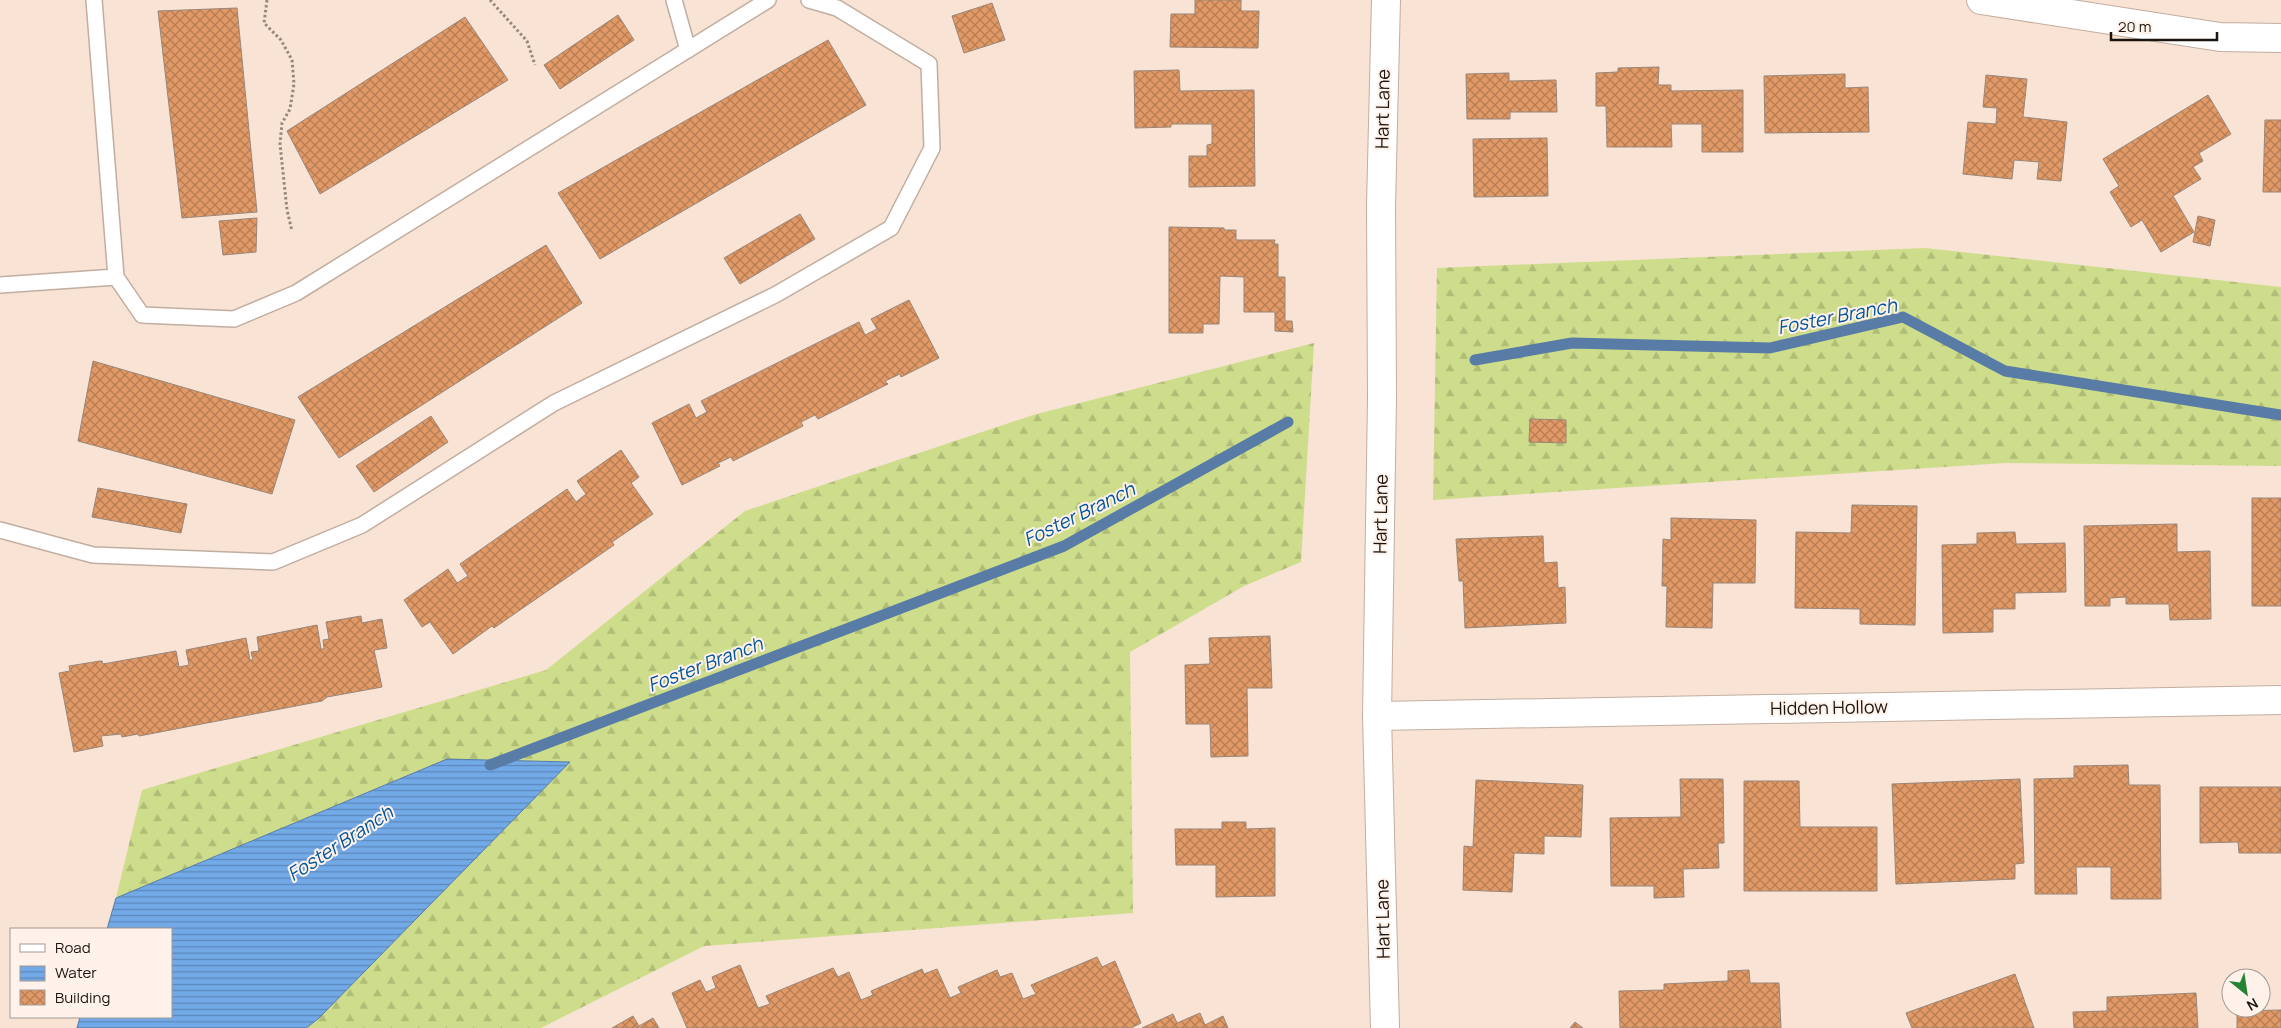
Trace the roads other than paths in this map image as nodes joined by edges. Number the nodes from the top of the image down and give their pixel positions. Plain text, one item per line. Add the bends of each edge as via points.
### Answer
1 (94, 0) edge
2 (674, 0) edge
3 (768, 0) edge
4 (809, 0) edge
5 (1386, 0) edge
6 (1981, 0) edge
7 (2281, 38) edge
8 (688, 50) junction
9 (116, 278) junction
10 (0, 285) edge
11 (0, 530) edge
12 (2281, 700) edge
13 (1377, 716) junction
14 (1386, 1028) edge

1 - 9 lane
2 - 8 lane
3 - 8 lane
4 - 11 lane via 837,8 929,64 932,148 891,228 775,295 554,403 362,525 273,562 93,555
5 - 13 street, Hart Lane
6 - 7 street via 2220,37
8 - 9 lane via 296,294 234,319 142,314
9 - 10 lane
12 - 13 street, Hidden Hollow
13 - 14 street, Hart Lane

